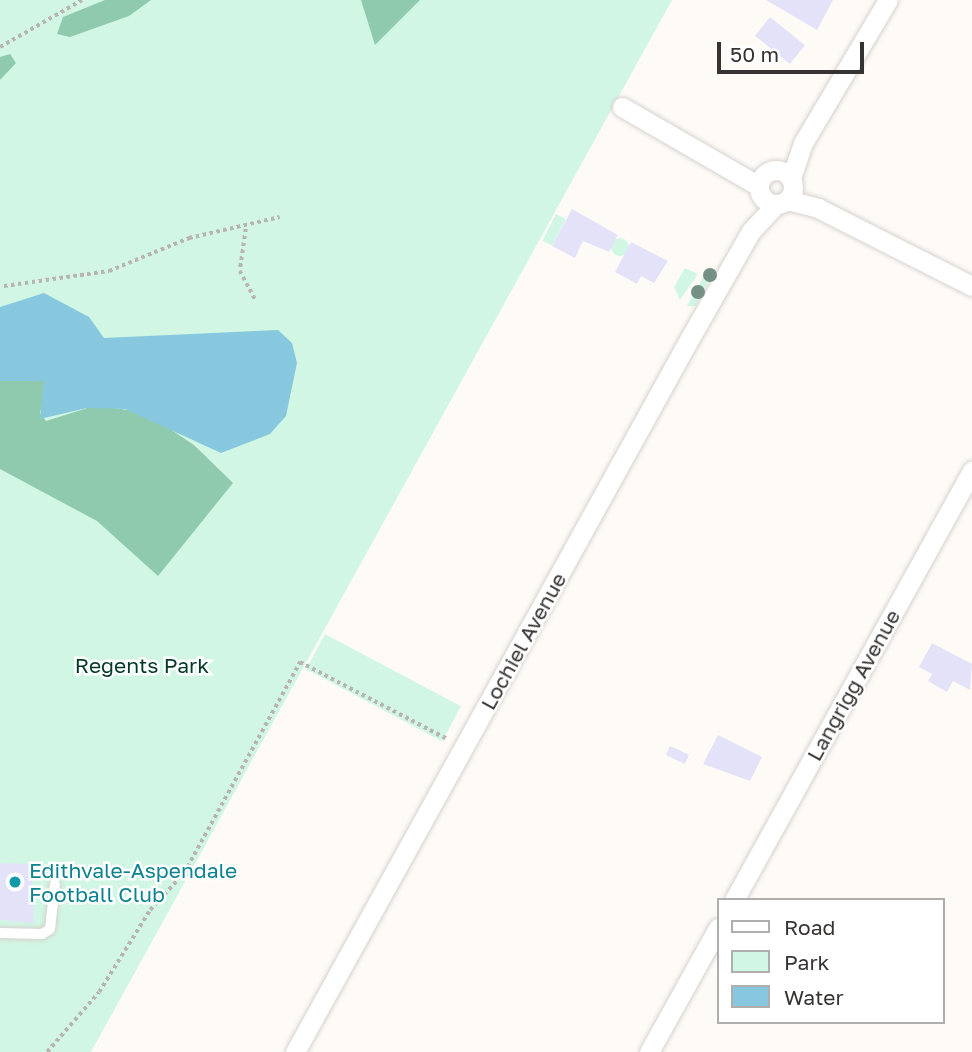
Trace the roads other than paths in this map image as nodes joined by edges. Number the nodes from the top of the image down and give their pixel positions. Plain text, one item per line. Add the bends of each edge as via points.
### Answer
1 (888, 0) edge
2 (622, 107) dead end
3 (777, 186) junction
4 (972, 286) edge
5 (972, 470) edge
6 (55, 884) dead end
7 (735, 898) edge
8 (716, 932) edge
9 (0, 933) edge
10 (295, 1052) edge
11 (649, 1052) edge

1 - 3 street, Lochiel Avenue
2 - 3 street
3 - 4 street
3 - 10 street, Lochiel Avenue
5 - 7 street, Langrigg Avenue
6 - 9 lane via 50,929 35,935
8 - 11 street

